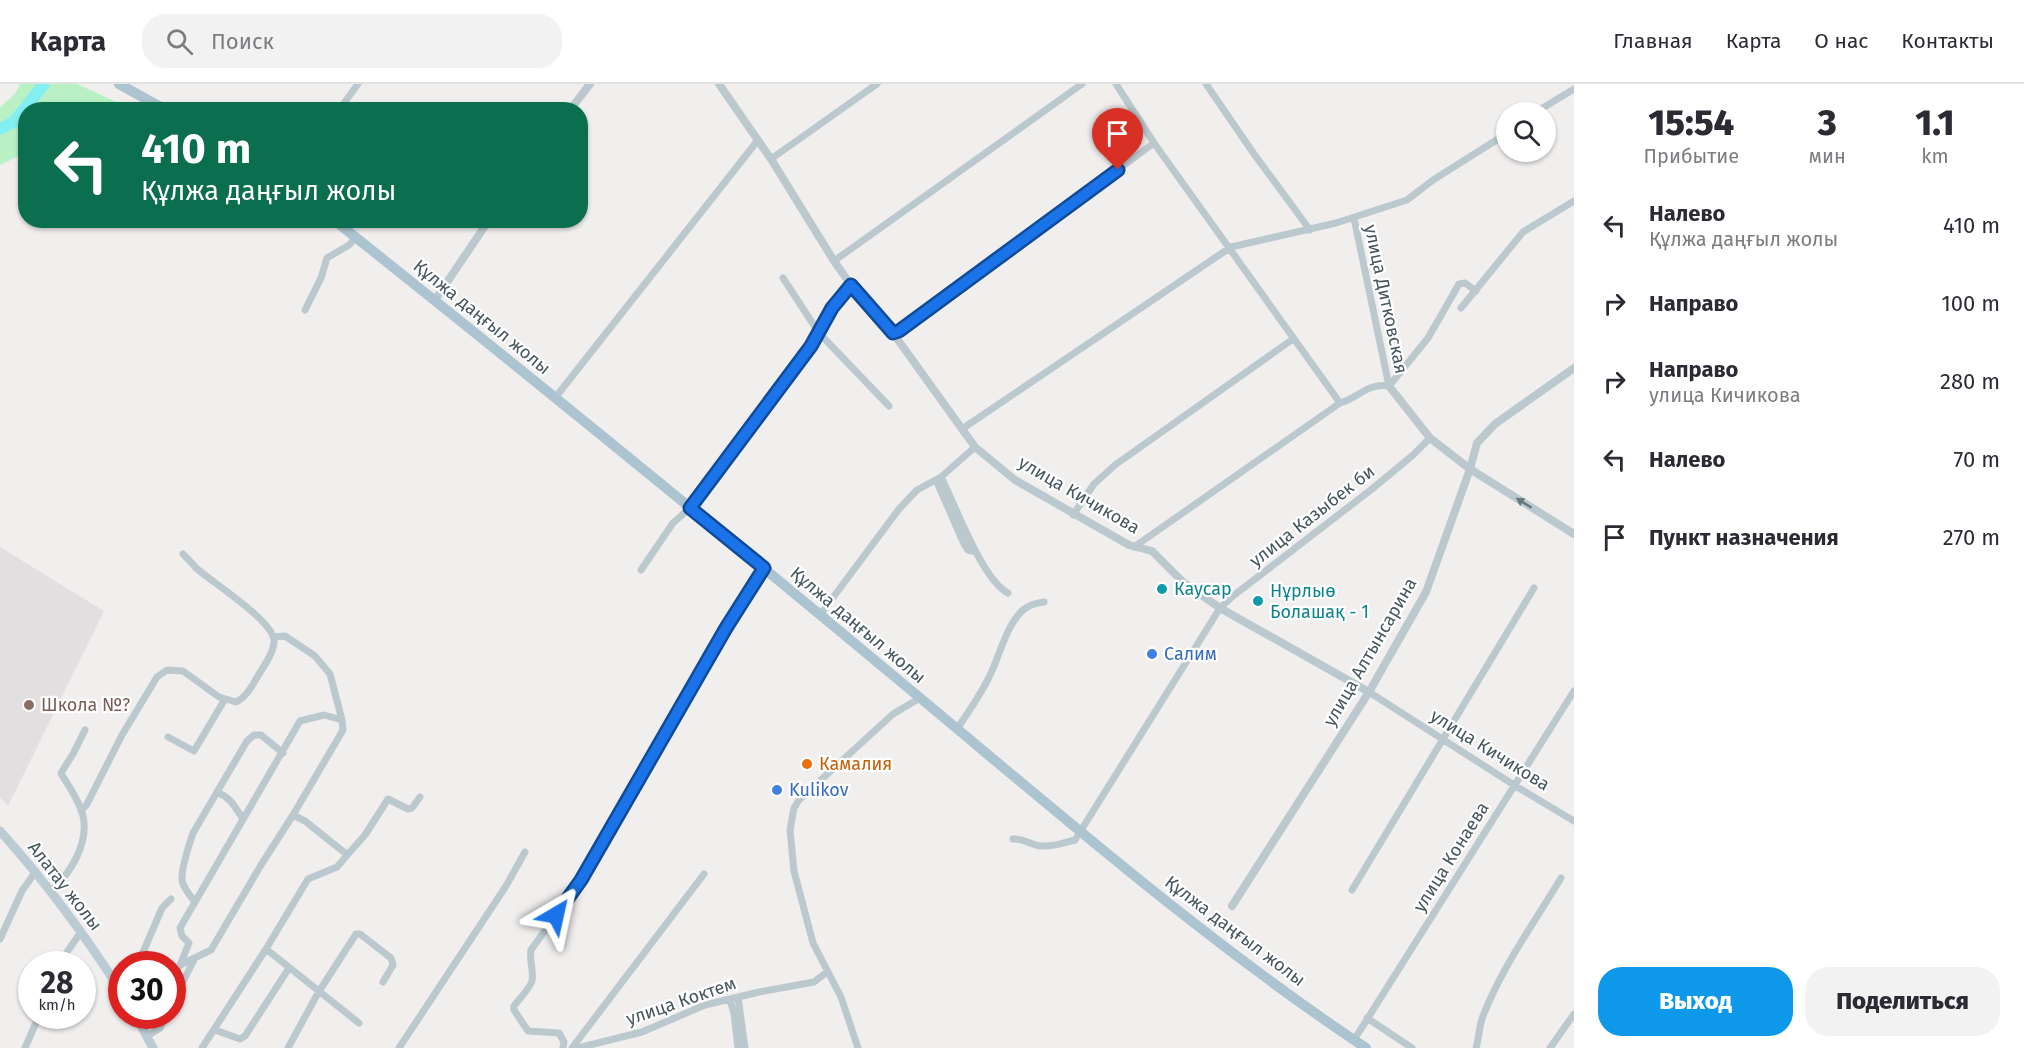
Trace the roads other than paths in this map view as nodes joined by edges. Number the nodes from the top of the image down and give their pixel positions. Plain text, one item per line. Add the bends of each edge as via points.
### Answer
1 (118, 84) edge
2 (358, 84) edge
3 (590, 84) edge
4 (719, 84) edge
5 (877, 84) edge
6 (1082, 84) edge
7 (1116, 84) edge
8 (1206, 84) edge
9 (1574, 89) edge
10 (151, 102) edge
11 (345, 102) edge
12 (576, 102) edge
13 (1553, 102) edge
14 (758, 140) junction
15 (1496, 140) edge
16 (1155, 143) junction
17 (771, 159) junction
18 (1574, 201) edge
19 (1354, 218) junction
20 (344, 228) edge
21 (484, 228) edge
22 (1310, 230) junction
23 (356, 237) junction
24 (1230, 248) junction
25 (834, 261) junction
26 (783, 278) dead end
27 (851, 285) junction
28 (1476, 291) junction
29 (435, 300) junction
30 (1461, 308) dead end
31 (305, 310) dead end
32 (819, 333) junction
33 (893, 333) junction
34 (1293, 339) junction
35 (1574, 368) edge
36 (1389, 386) junction
37 (555, 398) junction
38 (1340, 403) junction
39 (889, 406) dead end
40 (962, 429) junction
41 (1430, 438) junction
42 (975, 447) junction
43 (1470, 470) junction
44 (938, 478) junction
45 (690, 508) junction
46 (1073, 515) junction
47 (1574, 534) edge
48 (1134, 547) junction
49 (183, 554) dead end
50 (764, 568) junction
51 (641, 570) dead end
52 (1534, 588) dead end
53 (1008, 593) dead end
54 (1044, 602) dead end
55 (1220, 608) junction
56 (820, 615) junction
57 (273, 637) junction
58 (1574, 691) edge
59 (1369, 692) junction
60 (920, 698) junction
61 (225, 699) junction
62 (342, 720) junction
63 (957, 729) junction
64 (85, 730) dead end
65 (168, 737) dead end
66 (1442, 739) junction
67 (283, 753) junction
68 (1514, 785) junction
69 (218, 793) junction
70 (420, 797) dead end
71 (81, 811) junction
72 (294, 815) junction
73 (243, 819) junction
74 (1574, 821) edge
75 (0, 832) edge
76 (1081, 832) junction
77 (1013, 839) dead end
78 (525, 852) dead end
79 (349, 853) junction
80 (36, 871) junction
81 (704, 874) dead end
82 (1561, 878) dead end
83 (1352, 890) dead end
84 (51, 891) junction
85 (171, 899) dead end
86 (194, 901) junction
87 (1232, 906) dead end
88 (81, 932) junction
89 (0, 939) edge
90 (266, 949) junction
91 (68, 951) edge
92 (143, 951) edge
93 (186, 951) edge
94 (195, 957) junction
95 (186, 962) edge
96 (289, 968) junction
97 (108, 971) edge
98 (827, 972) junction
99 (186, 975) edge
100 (383, 982) dead end
101 (318, 993) junction
102 (738, 997) junction
103 (730, 999) junction
104 (1574, 1014) edge
105 (1367, 1018) junction
106 (358, 1023) dead end
107 (33, 1029) edge
108 (143, 1029) edge
109 (158, 1029) edge
110 (215, 1030) junction
111 (147, 1036) junction
112 (1354, 1040) junction
113 (25, 1048) edge
114 (153, 1048) edge
115 (202, 1048) edge
116 (288, 1048) edge
117 (399, 1048) edge
118 (563, 1048) edge
119 (572, 1048) edge
120 (578, 1048) edge
121 (738, 1048) edge
122 (745, 1048) edge
123 (858, 1048) edge
124 (1366, 1048) edge
125 (1412, 1048) edge
126 (1476, 1048) edge
127 (1550, 1048) edge

1 - 10 main road
2 - 11 street
3 - 12 street
4 - 14 street, улица Кичикова
5 - 17 street
6 - 25 street
7 - 16 street
8 - 22 street
9 - 13 street
14 - 17 street, улица Кичикова
14 - 37 street
15 - 19 street via 1407,200
16 - 24 street
16 - 33 street
17 - 25 street, улица Кичикова
18 - 28 street via 1523,232
19 - 22 street
19 - 36 street, улица Дитковская
20 - 23 main road, Құлжа даңғыл жолы
21 - 29 street
22 - 24 street
23 - 29 main road, Құлжа даңғыл жолы
23 - 31 street via 327,258
24 - 34 street
24 - 40 street
25 - 27 street, улица Кичикова
26 - 32 street
27 - 32 street via 832,308
27 - 33 street, улица Кичикова
28 - 30 street
28 - 36 street via 1462,282 1456,287 1428,338
29 - 37 main road, Құлжа даңғыл жолы
32 - 39 street
32 - 45 street
33 - 40 street, улица Кичикова
34 - 38 street
34 - 46 street via 1115,465 1094,484
35 - 43 street, улица Алтынсарина via 1495,423 1477,443
36 - 38 street via 1373,386
36 - 41 street
37 - 45 main road, Құлжа даңғыл жолы
38 - 48 street
40 - 42 street, улица Кичикова
41 - 43 street
41 - 55 street, улица Казыбек би via 1372,489
42 - 44 street
42 - 46 street, улица Кичикова via 1015,480
47 -> 43 street
43 - 59 street, улица Алтынсарина via 1426,592
44 - 53 street via 976,552 1000,589
44 - 56 street via 917,490 899,509
45 - 50 main road, Құлжа даңғыл жолы
45 - 51 street via 673,523
46 - 48 street, улица Кичикова
48 - 55 street, улица Кичикова via 1152,551 1184,583
49 - 57 street via 257,615
50 - 56 main road, Құлжа даңғыл жолы
50 - 118 street via 581,880 531,950 531,984 514,1010 528,1031 559,1033
52 - 66 street
54 - 63 street via 1019,614 981,693
55 - 59 street, улица Кичикова
55 - 76 street, улица Казыбек би
56 - 60 main road, Құлжа даңғыл жолы
57 - 61 street via 273,647 263,667 242,699
57 - 62 street via 285,636 315,656 330,674
58 - 68 street, улица Конаева
59 - 66 street, улица Кичикова
59 - 87 street, улица Алтынсарина
60 - 63 main road, Құлжа даңғыл жолы
60 - 98 street via 893,714 794,808 790,830 794,871 813,943
61 - 65 street via 194,751
61 - 71 street via 183,671 167,670 157,677
62 - 67 street via 324,714 300,721
62 - 72 street via 342,730
63 - 76 main road, Құлжа даңғыл жолы
64 - 71 street via 61,773
66 - 68 street, улица Кичикова
66 - 83 street
67 - 69 street via 261,735 254,735
67 - 73 street
68 - 74 street, улица Кичикова
68 - 105 street, улица Конаева
69 - 73 street via 233,802
69 - 86 street via 188,849 182,879
70 - 79 street via 408,809 388,799
71 - 84 street via 84,837 63,880
72 - 79 street
72 - 94 street via 211,950
73 - 86 street
75 - 80 main road, Алатау жолы
76 - 77 street via 1075,840 1057,845 1040,846
76 - 112 main road, Құлжа даңғыл жолы via 1211,938
78 - 117 street
79 - 90 street via 337,867 308,879
80 - 84 main road, Алатау жолы
80 - 89 street via 22,891
81 - 119 street
82 - 126 street via 1494,990 1481,1020
84 - 88 main road, Алатау жолы
85 - 92 street via 162,908
86 - 93 street via 180,928 189,944
88 - 91 street
88 - 97 main road, Алатау жолы
90 - 96 street
90 - 110 street
94 - 95 street
94 - 99 street
96 - 101 street
96 - 110 street via 245,1036 240,1040
98 - 102 street, улица Коктем via 814,982
98 - 123 street via 841,997
100 - 101 street via 393,965 391,958 358,933
101 - 106 street
101 - 116 street
102 - 103 street, улица Коктем
102 - 122 street
103 - 120 street, улица Коктем via 705,1005 642,1032
103 - 121 street
104 - 127 street
105 - 112 street, улица Конаева
105 - 125 street
107 - 113 street
108 - 111 main road
109 - 111 street
110 - 115 street
111 - 114 main road
112 - 124 main road, Құлжа даңғыл жолы

